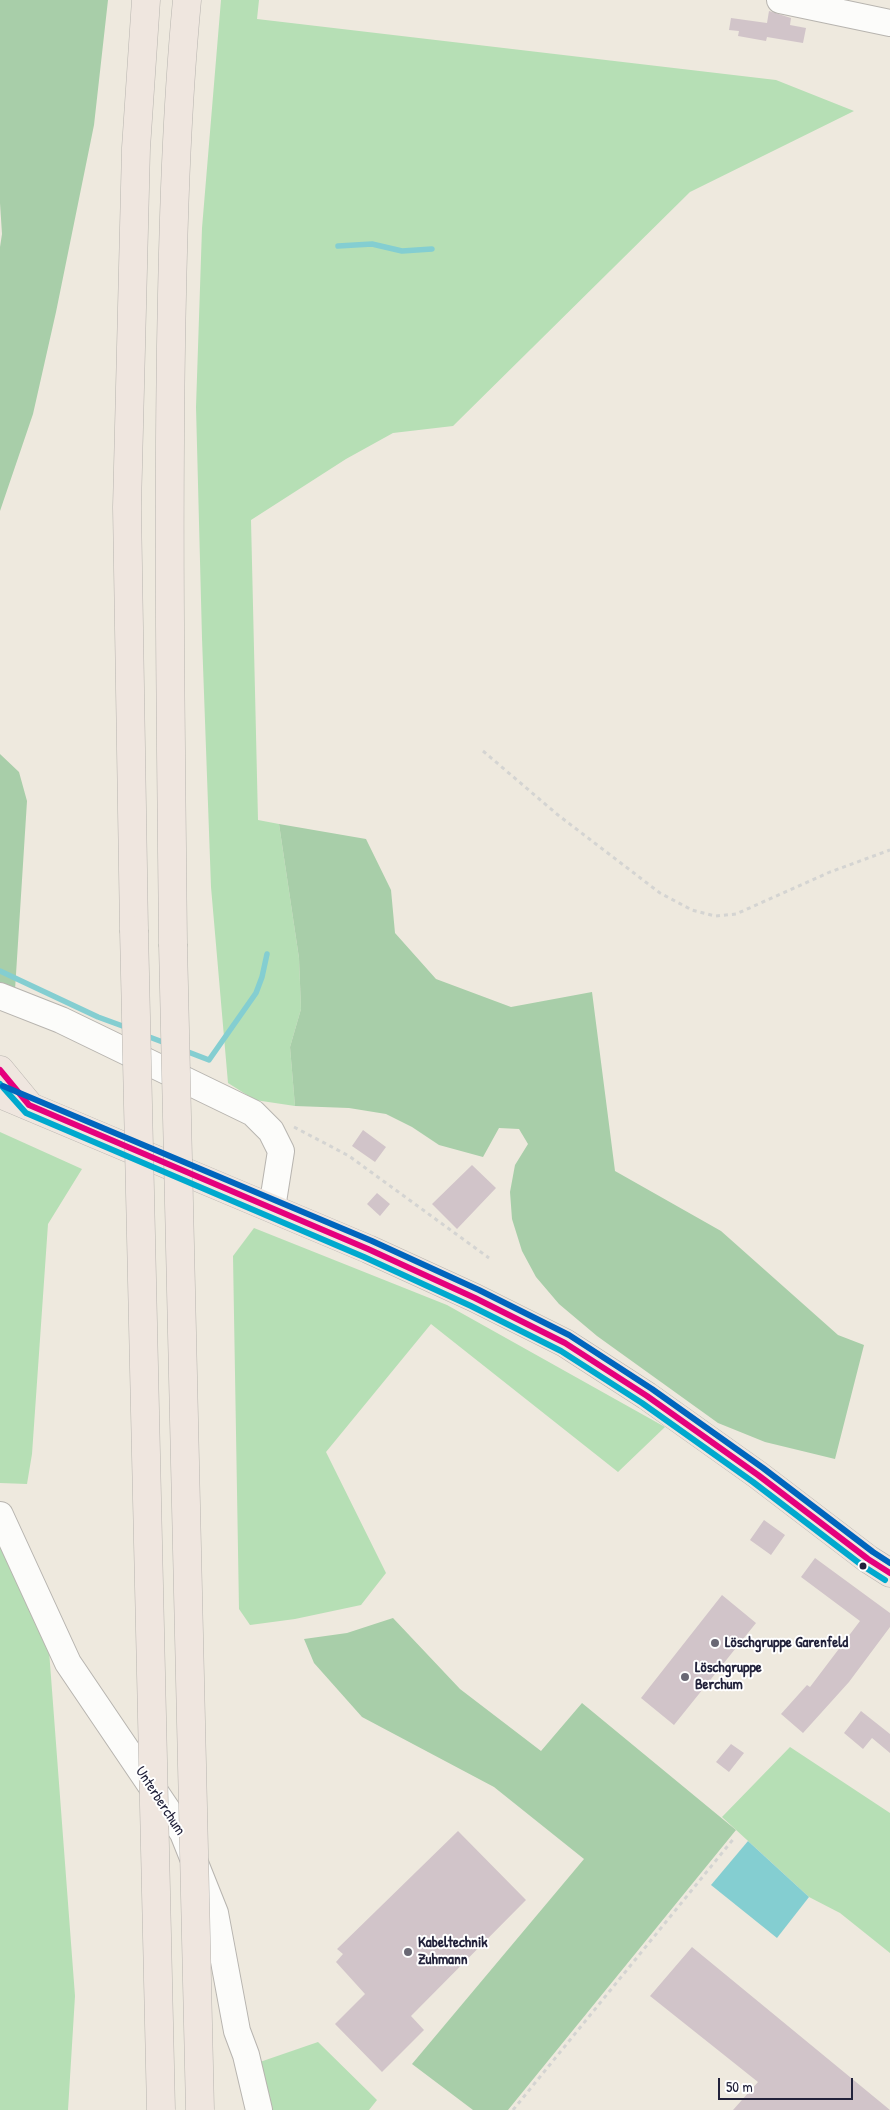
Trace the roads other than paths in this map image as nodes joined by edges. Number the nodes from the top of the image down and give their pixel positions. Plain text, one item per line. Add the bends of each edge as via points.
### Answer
1 (146, 0) edge
2 (187, 0) edge
3 (780, 0) edge
4 (890, 23) edge
5 (0, 996) edge
6 (0, 1070) edge
7 (0, 1094) edge
8 (28, 1105) junction
9 (272, 1208) junction
10 (0, 1515) edge
11 (890, 1573) edge
12 (161, 2110) edge
13 (200, 2110) edge
14 (259, 2110) edge

1 - 12 main road, bridge via 136,148 128,508 134,930
2 - 13 main road, bridge via 174,176 169,482 173,944
3 - 4 street
5 - 9 street via 61,1020 253,1113 271,1131 280,1151
6 - 8 main road
7 - 8 main road
8 - 9 main road
9 - 11 main road via 475,1298 564,1343 668,1411
10 - 14 street, Unterberchum via 68,1663 182,1833 215,1913 237,2031

